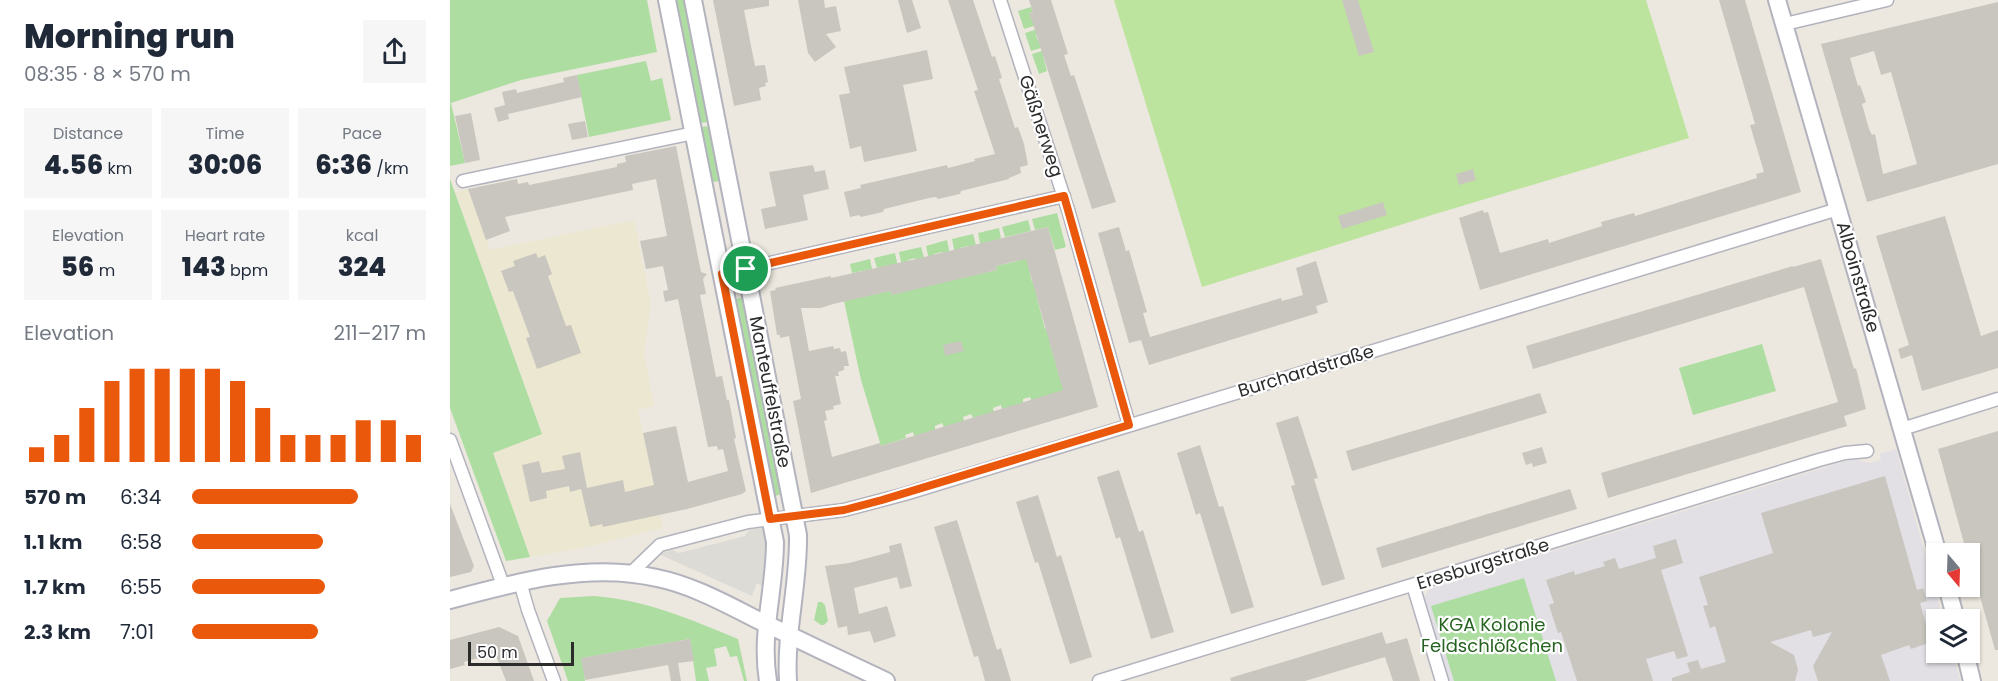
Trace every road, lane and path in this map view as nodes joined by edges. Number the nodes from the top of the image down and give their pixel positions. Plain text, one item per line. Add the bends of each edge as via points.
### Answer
1 (667, 0) edge
2 (693, 0) edge
3 (1000, 0) edge
4 (1778, 0) edge
5 (1887, 0) edge
6 (1785, 24) junction
7 (694, 133) junction
8 (463, 181) dead end
9 (1064, 196) junction
10 (1838, 209) junction
11 (746, 269) junction
12 (722, 274) junction
13 (1998, 399) edge
14 (1129, 425) junction
15 (1902, 429) junction
16 (450, 440) edge
17 (1867, 451) dead end
18 (794, 516) junction
19 (770, 519) junction
20 (1935, 543) edge
21 (630, 574) junction
22 (520, 582) junction
23 (503, 585) junction
24 (1413, 585) junction
25 (450, 600) edge
26 (766, 624) junction
27 (790, 636) junction
28 (1968, 663) edge
29 (554, 681) edge
30 (768, 681) edge
31 (788, 681) edge
32 (886, 681) edge
33 (1099, 681) edge
34 (1442, 681) edge
35 (1972, 681) edge

1 - 7 main road, Manteuffelstraße
2 - 11 main road, Manteuffelstraße
3 - 9 street, Gäßnerweg
4 - 6 main road, Alboinstraße
5 - 6 street
6 - 10 main road, Alboinstraße
7 - 8 street
7 - 12 main road, Manteuffelstraße
9 - 11 street
9 - 14 street, Gäßnerweg
10 - 14 street, Burchardstraße
10 - 15 main road, Alboinstraße
11 - 12 street
11 - 18 main road, Manteuffelstraße
12 - 19 main road, Manteuffelstraße
13 - 15 street
14 - 18 street, Burchardstraße via 882,500 844,510
15 - 20 main road, Alboinstraße
16 - 23 street
17 - 24 street, Eresburgstraße via 1836,455
18 - 19 street, Burchardstraße
18 - 27 main road, Manteuffelstraße via 798,556
19 - 21 street, Burchardstraße via 660,545
19 - 26 main road, Manteuffelstraße via 775,542
21 - 22 main road via 576,574
21 - 26 main road via 680,584
22 - 23 main road
22 - 29 street
23 - 25 main road
24 - 33 street, Eresburgstraße
24 - 34 street
26 - 27 main road
26 - 30 main road, Manteuffelstraße
27 - 31 main road, Manteuffelstraße
27 - 32 main road
28 - 35 main road

